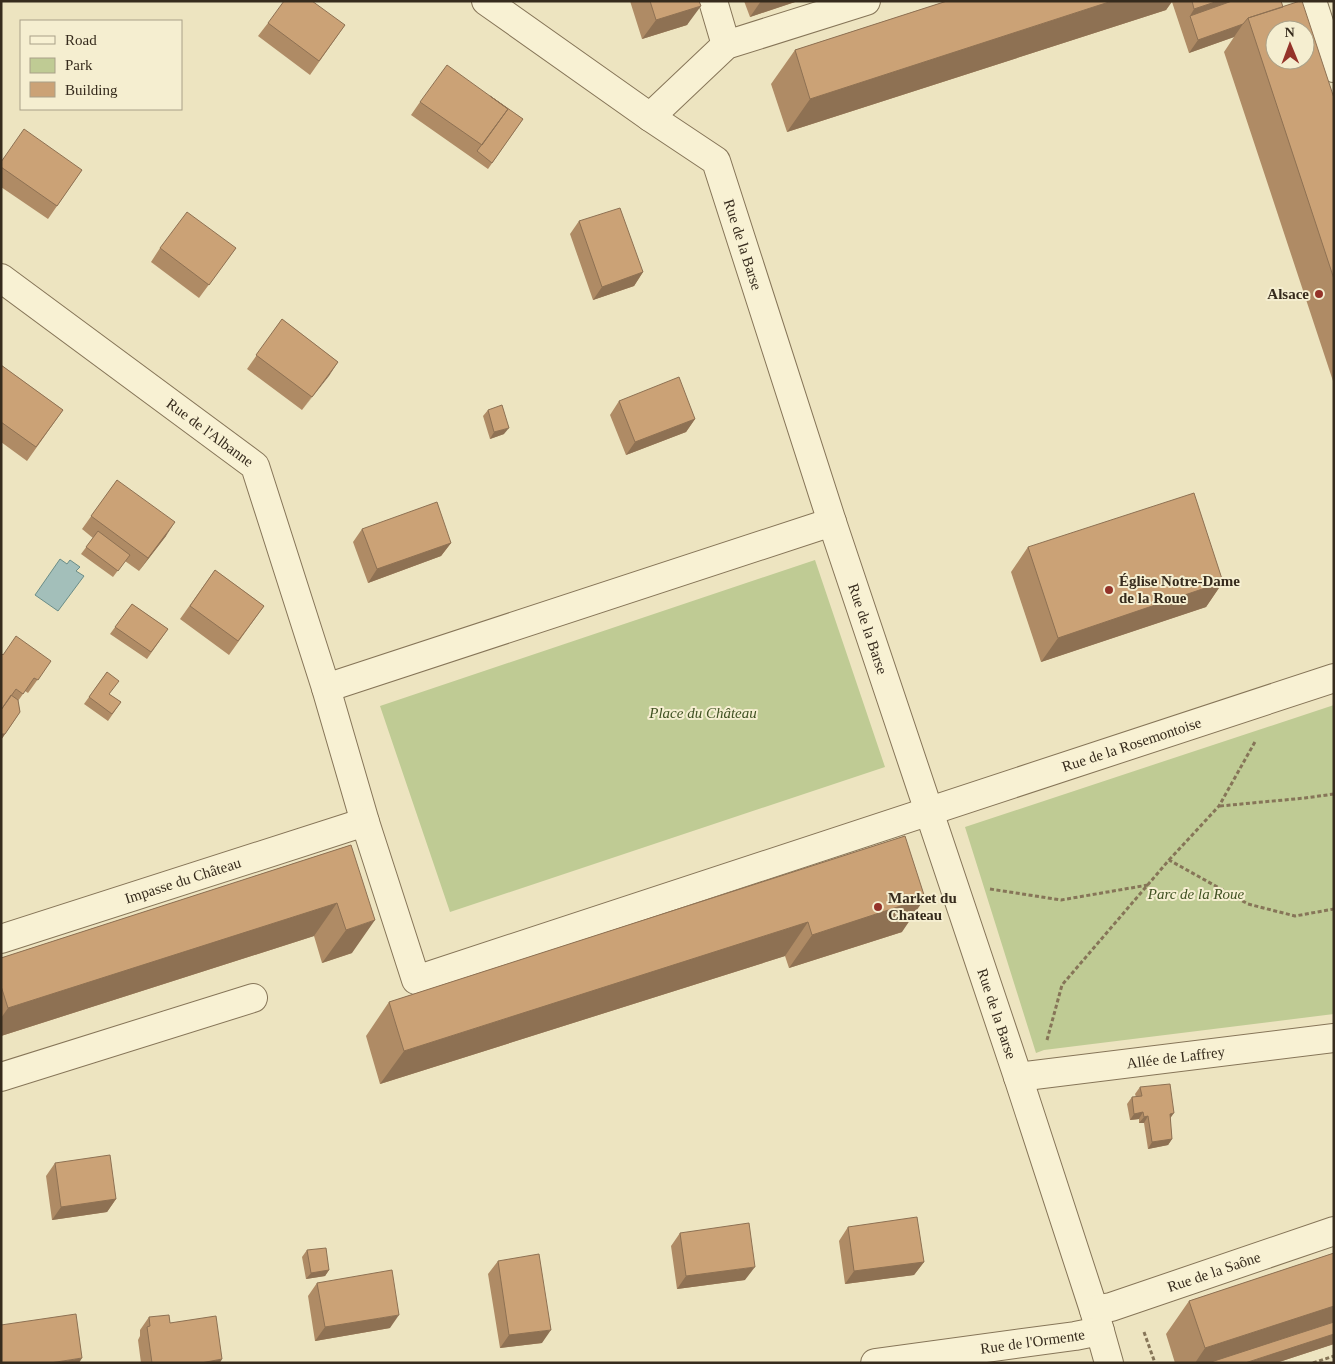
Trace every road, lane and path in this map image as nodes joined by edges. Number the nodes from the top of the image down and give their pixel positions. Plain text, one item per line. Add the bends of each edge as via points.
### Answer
1 (486, 1) edge
2 (713, 1) edge
3 (866, 1) edge
4 (1312, 1) edge
5 (726, 45) junction
6 (1334, 68) edge
7 (650, 117) junction
8 (1, 278) edge
9 (832, 522) junction
10 (1334, 678) edge
11 (326, 688) junction
12 (1252, 705) junction
13 (1334, 794) edge
14 (1219, 806) junction
15 (929, 812) junction
16 (364, 822) junction
17 (1169, 860) junction
18 (1148, 885) junction
19 (954, 886) junction
20 (1334, 909) edge
21 (1, 939) edge
22 (253, 998) dead end
23 (1334, 1038) edge
24 (1029, 1076) junction
25 (1, 1078) edge
26 (1334, 1231) edge
27 (1097, 1321) junction
28 (1151, 1350) dead end
29 (1334, 1356) edge
30 (875, 1363) edge
31 (1109, 1363) edge
32 (1153, 1363) edge
33 (1313, 1363) edge

1 - 7 street, Rue de la Barse
2 - 5 street
3 - 5 street
4 - 6 street
5 - 7 street
7 - 9 street, Rue de la Barse via 716,161
8 - 11 street, Rue de l'Albanne via 255,466
9 - 11 street
9 - 15 street, Rue de la Barse
10 - 12 street, Rue de la Rosemontoise
11 - 16 street
12 - 14 path via 1261,729
12 - 15 street, Rue de la Rosemontoise
13 - 14 path
14 - 17 path
15 - 16 street via 416,980
15 - 19 street, Rue de la Barse
16 - 21 street, Impasse du Château
17 - 18 path
17 - 20 path via 1248,904 1295,916
18 - 19 path via 1061,900
18 - 24 path via 1062,985 1044,1050
19 - 24 street, Rue de la Barse
22 - 25 street
23 - 24 street, Allée de Laffrey
24 - 27 street, Rue de la Barse
26 - 27 street, Rue de la Saône via 1111,1307
27 - 30 street, Rue de l'Ormente via 1075,1336
27 - 31 street, Rue de la Barse
28 - 32 path
29 - 33 path

